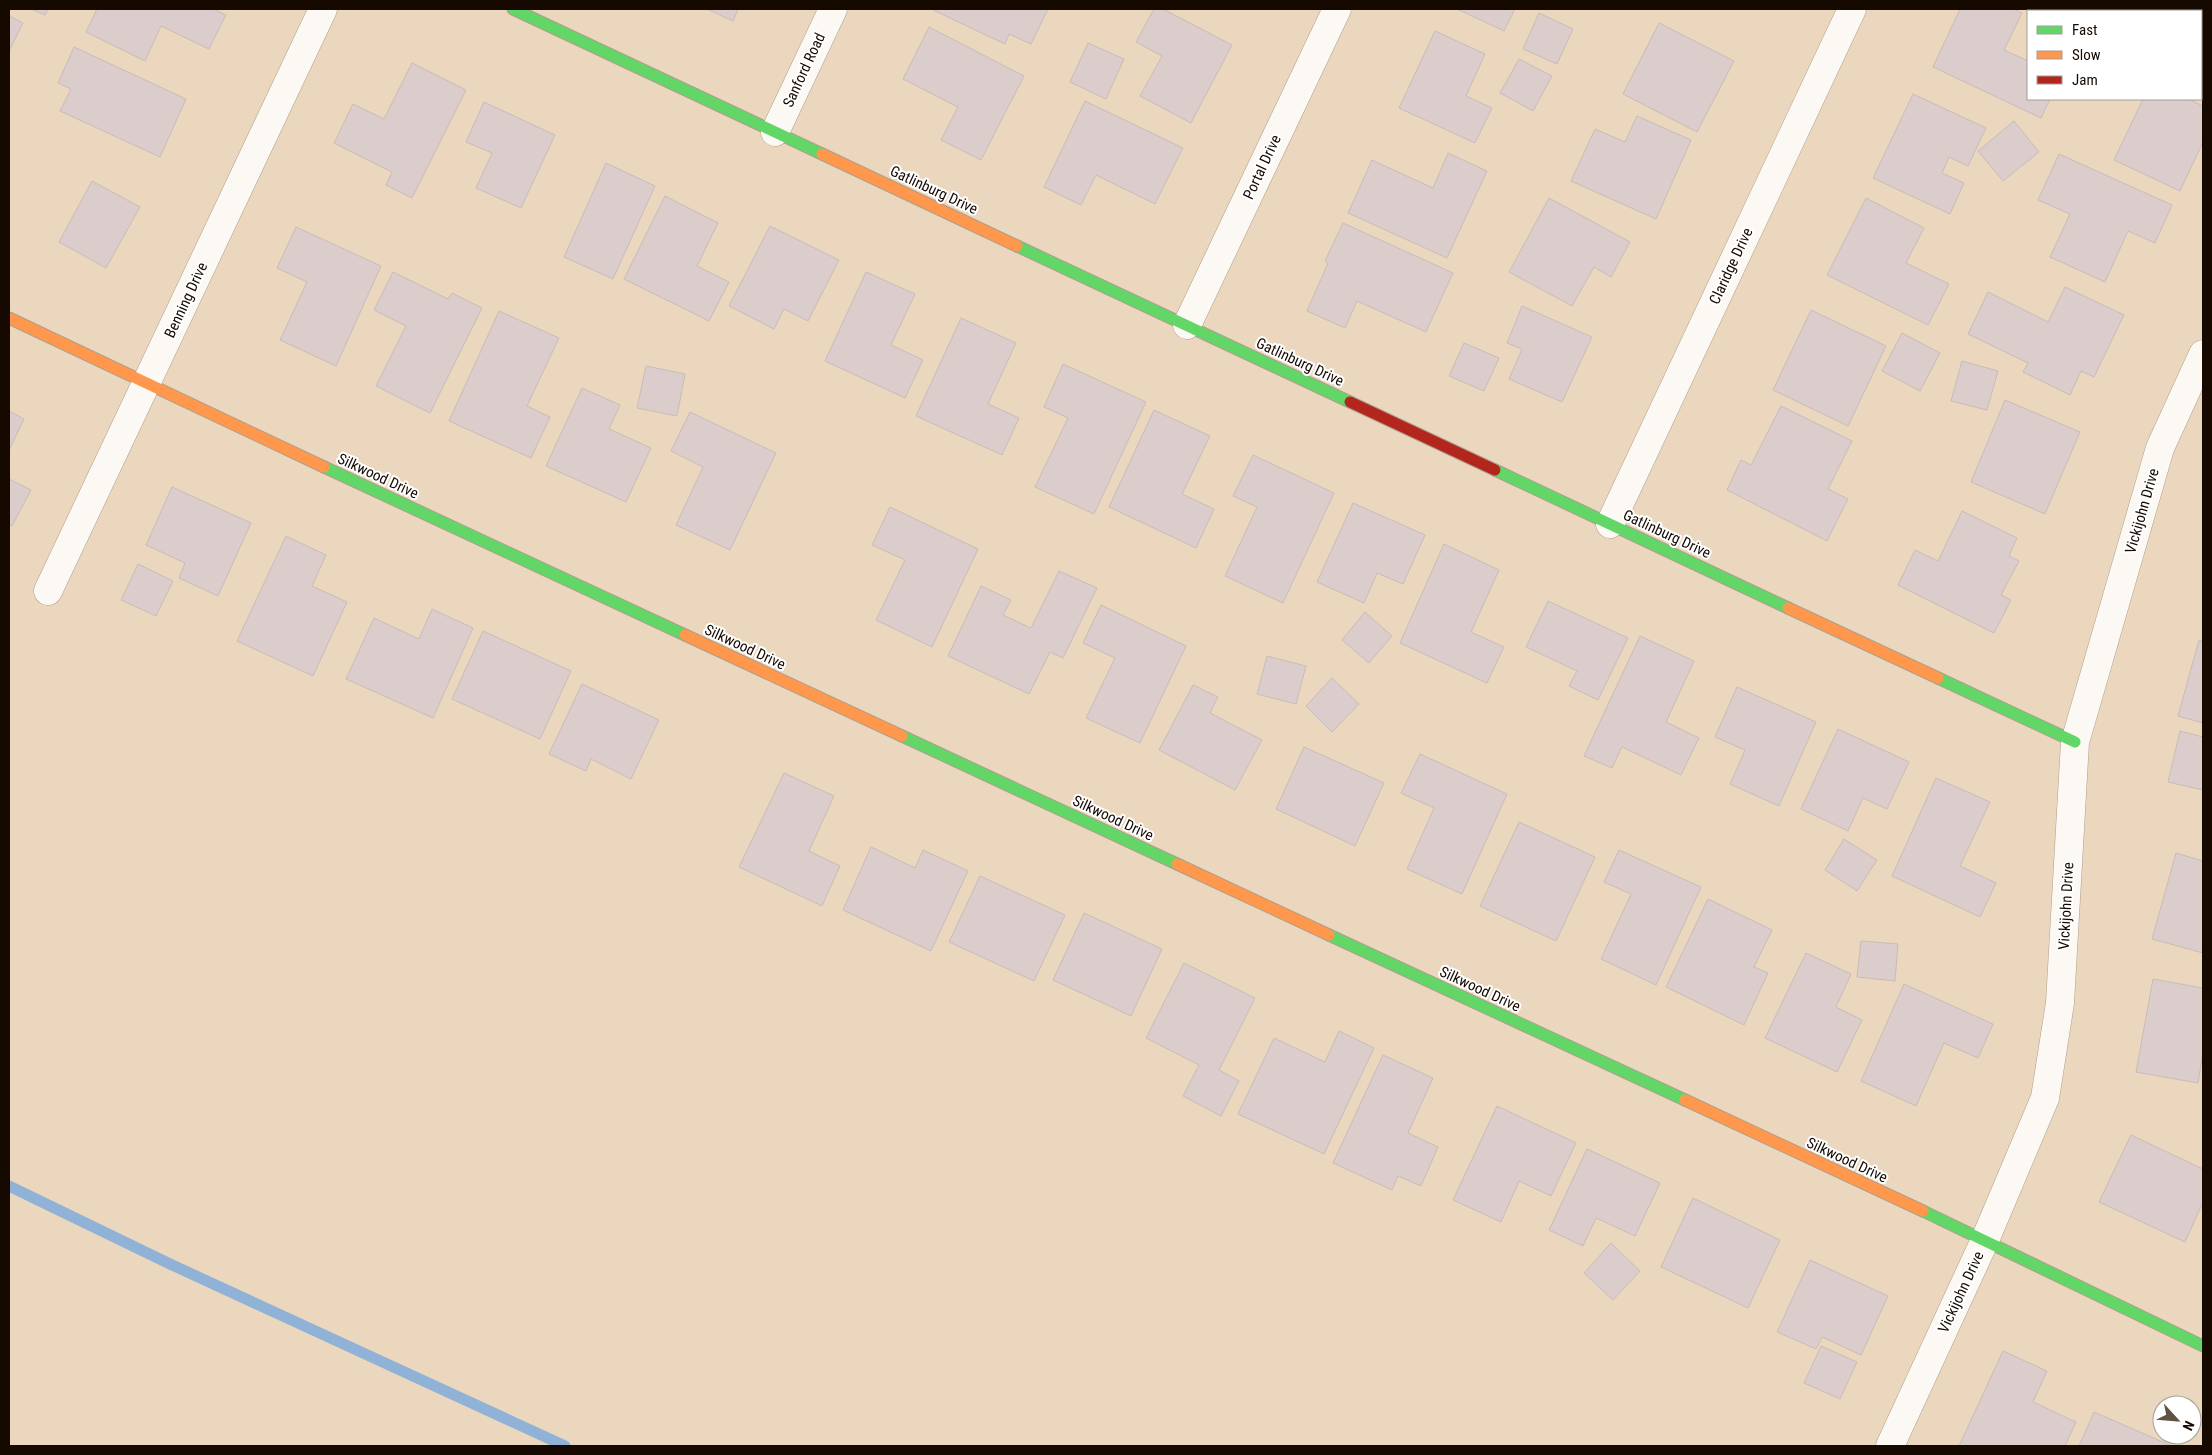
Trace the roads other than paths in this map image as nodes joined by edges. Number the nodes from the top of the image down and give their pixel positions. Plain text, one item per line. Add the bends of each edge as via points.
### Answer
1 (323, 9) edge
2 (513, 9) edge
3 (833, 9) edge
4 (1337, 9) edge
5 (1852, 9) edge
6 (775, 132) junction
7 (9, 318) edge
8 (1187, 325) junction
9 (2203, 354) edge
10 (146, 384) junction
11 (1610, 524) junction
12 (48, 591) dead end
13 (2075, 742) junction
14 (1985, 1240) junction
15 (2203, 1346) edge
16 (1890, 1446) edge

1 - 10 street, Benning Drive
2 - 6 street, Gatlinburg Drive
3 - 6 street, Sanford Road
4 - 8 street, Portal Drive
5 - 11 street, Claridge Drive
6 - 8 street, Gatlinburg Drive
7 - 10 street, Silkwood Drive
8 - 11 street, Gatlinburg Drive
9 - 13 street, Vickijohn Drive via 2160,448
10 - 12 street, Benning Drive
10 - 14 street, Silkwood Drive
11 - 13 street, Gatlinburg Drive
13 - 14 street, Vickijohn Drive via 2060,1003 2045,1098
14 - 15 street, Silkwood Drive
14 - 16 street, Vickijohn Drive

